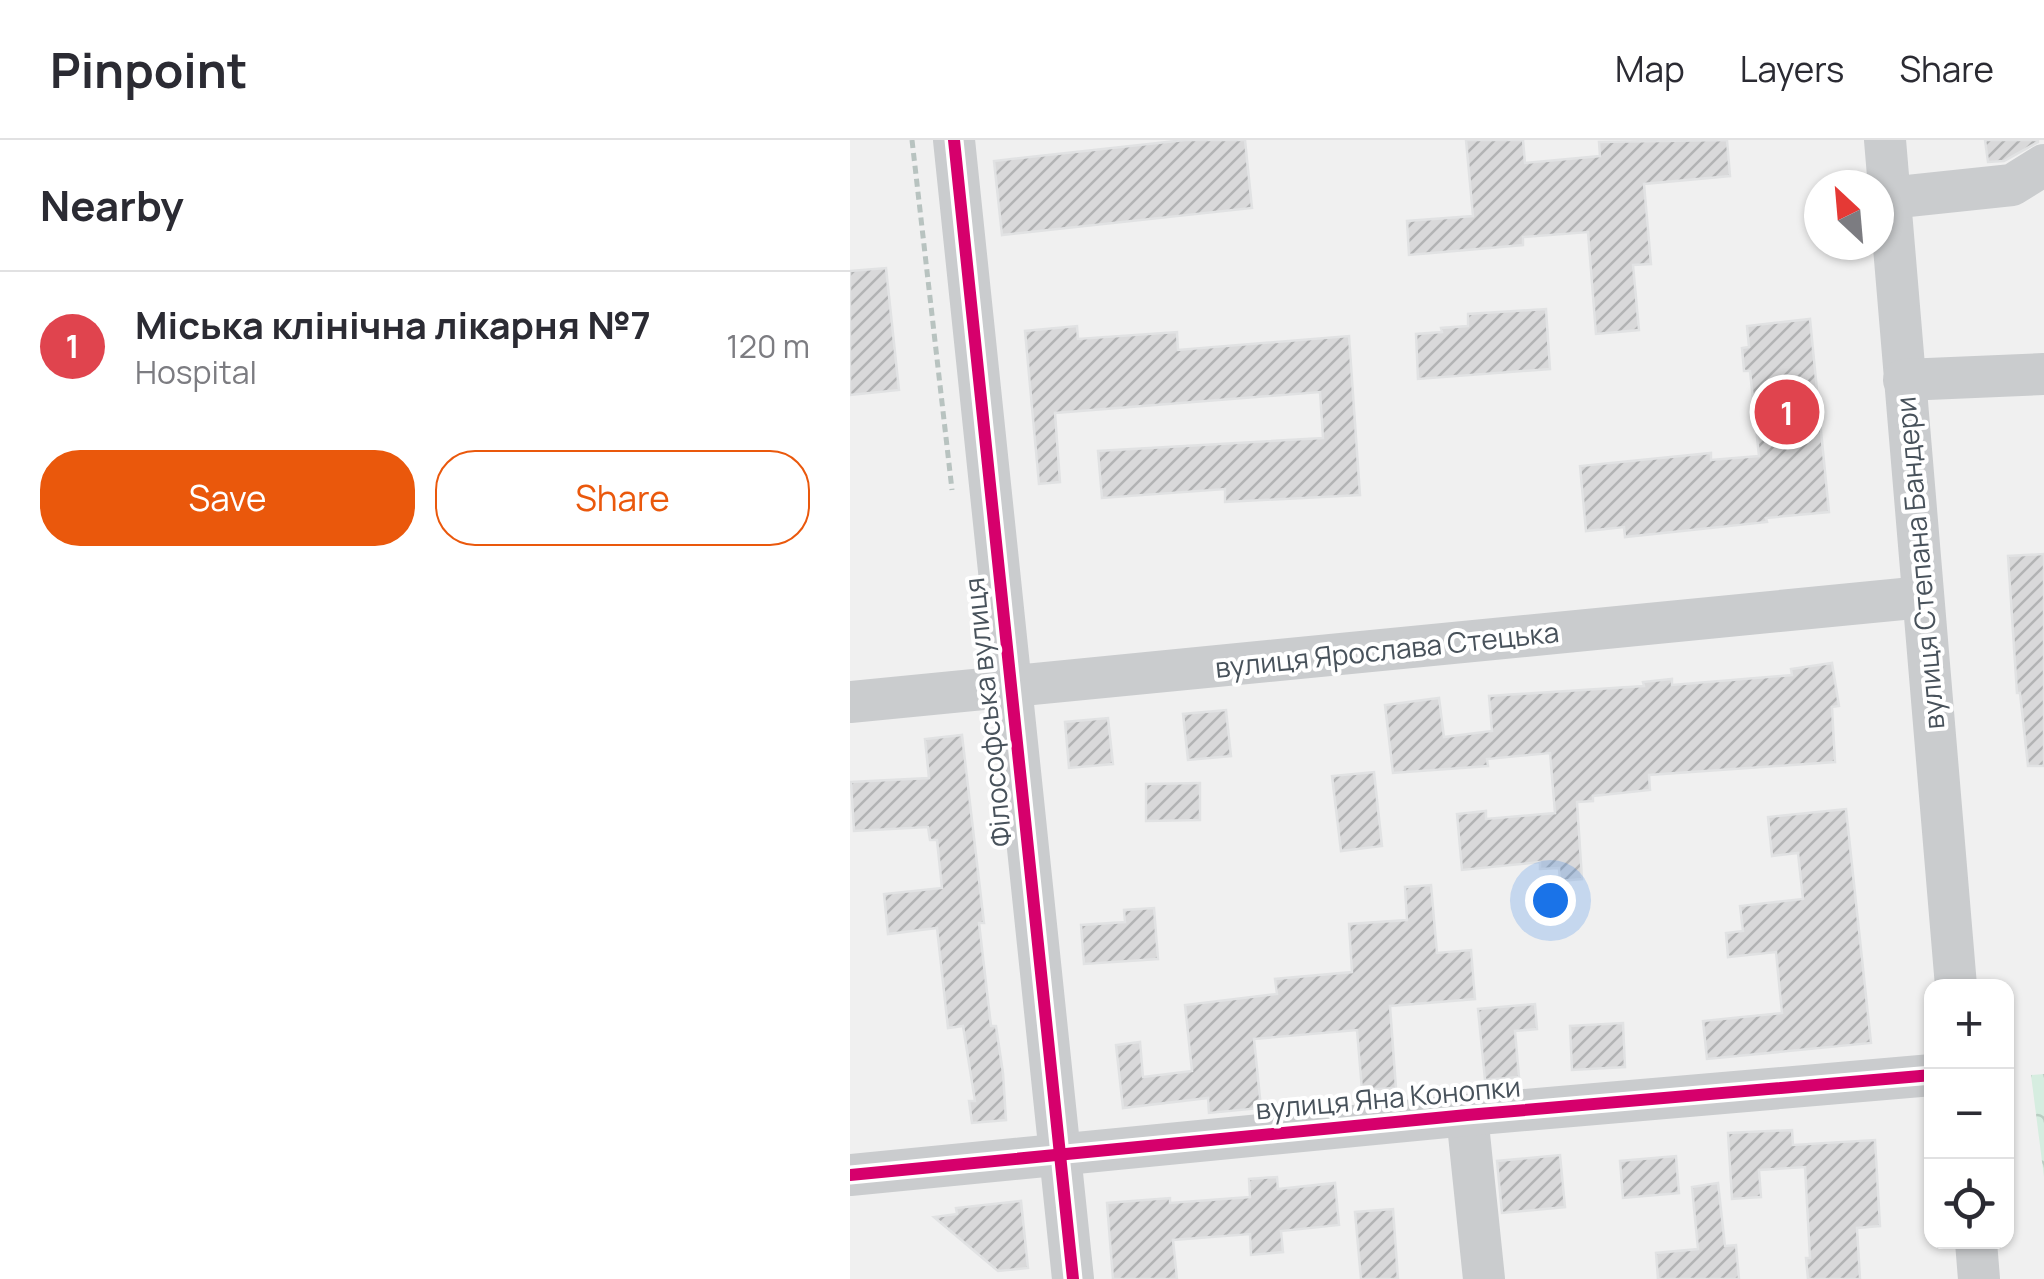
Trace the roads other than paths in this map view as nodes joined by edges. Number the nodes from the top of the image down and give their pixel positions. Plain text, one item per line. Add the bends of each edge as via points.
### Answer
1 (954, 140) edge
2 (1885, 140) edge
3 (2044, 165) edge
4 (1888, 170) edge
5 (1894, 198) edge
6 (1894, 250) edge
7 (2044, 374) edge
8 (1904, 380) junction
9 (1923, 597) junction
10 (1010, 687) junction
11 (850, 702) edge
12 (1955, 979) edge
13 (1924, 1076) edge
14 (1467, 1115) junction
15 (1061, 1154) junction
16 (850, 1176) edge
17 (1977, 1249) edge
18 (1073, 1279) edge
19 (1484, 1279) edge
20 (1979, 1279) edge

1 - 10 street, Філософська вулиця
2 - 4 street, вулиця Степана Бандери
3 - 5 street via 2012,185
6 - 8 street, вулиця Степана Бандери
7 - 8 street
8 - 9 street, вулиця Степана Бандери
9 - 10 street, вулиця Ярослава Стецька
9 - 12 street, вулиця Степана Бандери
10 - 11 street, вулиця Ярослава Стецька
10 - 15 street, Філософська вулиця
13 - 14 street, вулиця Яна Конопки
14 - 15 street, вулиця Яна Конопки
14 - 19 street
15 - 16 street, вулиця Яна Конопки
15 - 18 street, Філософська вулиця
17 - 20 street

